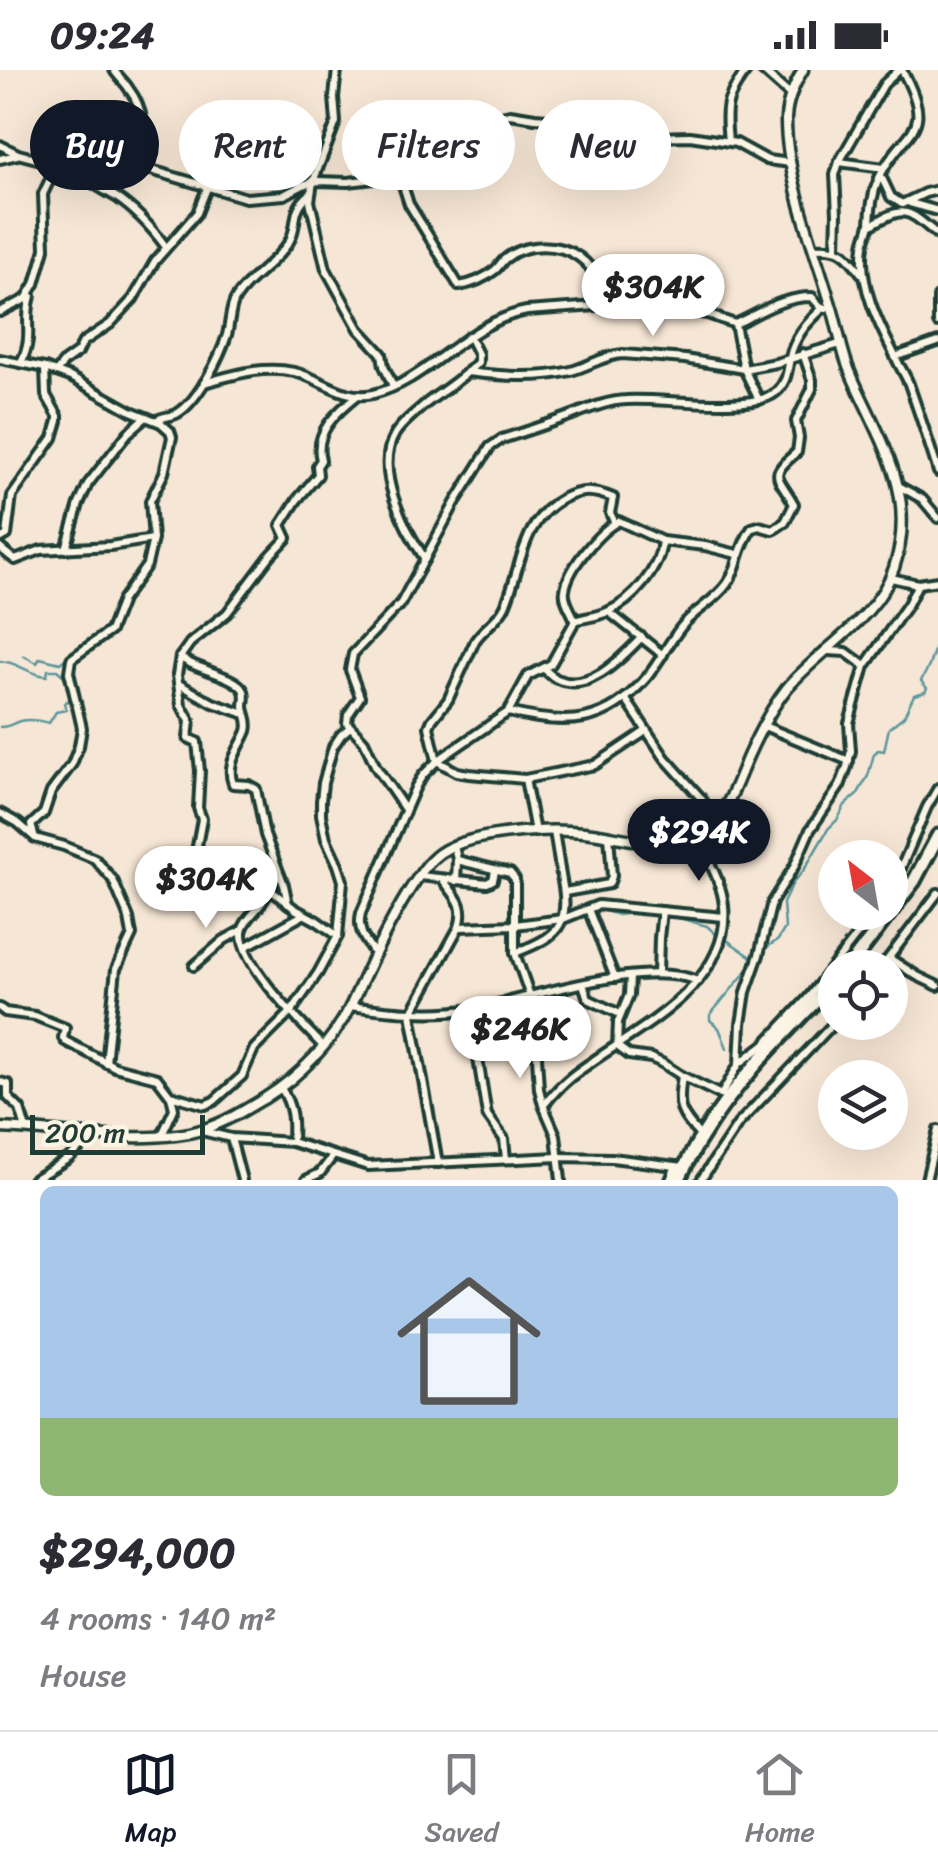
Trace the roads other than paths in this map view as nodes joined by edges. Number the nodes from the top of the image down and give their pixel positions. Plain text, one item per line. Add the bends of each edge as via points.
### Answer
1 (114, 70) edge
2 (337, 70) edge
3 (747, 70) edge
4 (762, 70) edge
5 (802, 70) edge
6 (900, 70) edge
7 (790, 94) junction
8 (136, 100) edge
9 (515, 115) edge
10 (728, 142) junction
11 (0, 145) edge
12 (18, 154) junction
13 (30, 157) edge
14 (322, 157) edge
15 (0, 159) edge
16 (791, 162) junction
17 (838, 162) junction
18 (882, 172) junction
19 (45, 190) edge
20 (103, 190) edge
21 (205, 190) edge
22 (213, 190) edge
23 (295, 190) edge
24 (311, 190) edge
25 (404, 190) edge
26 (938, 190) edge
27 (310, 194) junction
28 (909, 202) junction
29 (938, 211) edge
30 (870, 226) junction
31 (938, 235) edge
32 (166, 247) junction
33 (814, 248) junction
34 (836, 248) junction
35 (862, 274) junction
36 (32, 292) junction
37 (938, 297) edge
38 (598, 305) junction
39 (828, 308) junction
40 (0, 312) edge
41 (938, 323) edge
42 (735, 324) junction
43 (469, 336) junction
44 (938, 342) edge
45 (840, 344) junction
46 (804, 353) junction
47 (895, 357) junction
48 (0, 358) edge
49 (790, 358) junction
50 (21, 362) junction
51 (45, 368) junction
52 (744, 369) junction
53 (56, 372) junction
54 (467, 372) junction
55 (204, 382) junction
56 (394, 386) junction
57 (358, 395) junction
58 (759, 400) junction
59 (146, 417) junction
60 (156, 420) junction
61 (938, 435) edge
62 (929, 440) junction
63 (938, 472) edge
64 (899, 486) junction
65 (938, 518) edge
66 (614, 523) junction
67 (153, 539) junction
68 (0, 540) edge
69 (662, 541) junction
70 (0, 548) edge
71 (66, 550) junction
72 (737, 554) junction
73 (424, 559) junction
74 (891, 578) junction
75 (938, 581) edge
76 (918, 584) junction
77 (608, 612) junction
78 (574, 621) junction
79 (845, 632) junction
80 (642, 637) junction
81 (826, 651) junction
82 (846, 652) junction
83 (663, 655) junction
84 (180, 658) junction
85 (865, 666) junction
86 (544, 669) junction
87 (178, 683) junction
88 (625, 698) junction
89 (508, 712) junction
90 (246, 714) junction
91 (764, 726) junction
92 (349, 728) junction
93 (646, 730) junction
94 (437, 761) junction
95 (849, 761) junction
96 (525, 779) junction
97 (938, 788) edge
98 (404, 808) junction
99 (0, 814) edge
100 (716, 820) junction
101 (554, 832) junction
102 (535, 833) junction
103 (696, 834) junction
104 (609, 835) junction
105 (938, 836) edge
106 (36, 838) junction
107 (454, 844) junction
108 (908, 852) edge
109 (457, 860) junction
110 (710, 864) junction
111 (496, 871) junction
112 (280, 875) junction
113 (419, 876) junction
114 (443, 880) junction
115 (456, 881) junction
116 (268, 888) junction
117 (908, 889) edge
118 (564, 892) junction
119 (938, 893) edge
120 (288, 904) junction
121 (588, 909) junction
122 (662, 910) junction
123 (304, 915) junction
124 (724, 917) junction
125 (564, 919) junction
126 (515, 925) junction
127 (459, 927) junction
128 (242, 930) junction
129 (861, 930) edge
130 (877, 930) edge
131 (338, 936) junction
132 (245, 947) junction
133 (862, 950) edge
134 (895, 950) edge
135 (374, 953) junction
136 (515, 954) junction
137 (194, 966) dead end
138 (908, 970) edge
139 (658, 974) junction
140 (630, 977) junction
141 (615, 978) junction
142 (698, 981) junction
143 (583, 984) junction
144 (938, 986) edge
145 (530, 996) junction
146 (818, 999) edge
147 (350, 1006) junction
148 (0, 1008) edge
149 (470, 1009) junction
150 (291, 1012) junction
151 (411, 1014) junction
152 (620, 1014) junction
153 (818, 1040) edge
154 (323, 1046) junction
155 (617, 1046) junction
156 (106, 1063) junction
157 (739, 1064) junction
158 (682, 1076) junction
159 (0, 1082) edge
160 (281, 1088) junction
161 (170, 1095) junction
162 (725, 1097) junction
163 (543, 1106) junction
164 (0, 1128) edge
165 (26, 1129) junction
166 (201, 1130) junction
167 (938, 1130) edge
168 (92, 1135) junction
169 (162, 1135) junction
170 (701, 1136) junction
171 (231, 1138) junction
172 (292, 1142) junction
173 (334, 1156) junction
174 (558, 1158) junction
175 (506, 1160) junction
176 (438, 1163) junction
177 (368, 1166) junction
178 (934, 1168) edge
179 (678, 1174) edge
180 (318, 1177) edge
181 (33, 1180) edge
182 (242, 1180) edge
183 (306, 1180) edge
184 (367, 1180) edge
185 (561, 1180) edge
186 (698, 1180) edge
187 (926, 1180) edge

1 - 8 street
2 - 14 street via 336,122
3 - 10 street via 728,99
4 - 7 street
5 - 7 street
6 - 17 street via 884,84
6 - 18 street via 918,116
7 - 16 street
9 - 10 street
10 - 16 street via 767,160
11 - 12 street
12 - 13 street
12 - 15 street
16 - 33 street
17 - 18 street
17 - 34 street
18 - 28 street via 891,197
18 - 30 street via 870,202
19 - 36 street via 45,249
20 - 32 street via 144,218
21 - 32 street via 197,213
22 - 23 street via 255,198
24 - 27 street
25 - 38 street via 459,286 492,273 518,252 555,247 593,271
26 - 28 street
27 - 55 street via 298,206 286,245 236,298
27 - 56 street via 326,269 382,354
28 - 29 street
30 - 31 street via 904,212
30 - 35 street
32 - 53 street via 120,314
33 - 34 street
33 - 39 street
34 - 35 street
35 - 47 street
36 - 40 street
36 - 50 street
37 - 41 street
38 - 42 street via 644,304
38 - 43 street via 513,313
39 - 42 street via 812,297 794,298
39 - 45 street
39 - 49 street via 803,326
42 - 52 street
43 - 54 street via 480,358
43 - 56 street
44 - 47 street
45 - 46 street
45 - 64 street
46 - 49 street
46 - 72 street via 812,389 797,417 797,452 779,471 793,508 776,528 752,528
47 - 62 street
48 - 50 street
49 - 52 street
49 - 58 street via 779,390
50 - 51 street
51 - 53 street
51 - 68 street via 56,430 12,496 7,535
52 - 54 street via 615,354 558,374
52 - 58 street
53 - 59 street
54 - 73 street via 409,419 392,444 396,506
55 - 57 street via 276,369
55 - 60 street via 183,410
56 - 57 street
57 - 84 street via 326,426 318,475 281,525 287,538 228,613
58 - 73 street via 612,401 502,439 490,447
59 - 60 street
59 - 71 street via 88,484
60 - 67 street via 172,437 150,506
61 - 62 street
62 - 63 street
64 - 65 street
64 - 74 street via 901,533
66 - 69 street
66 - 78 street via 566,586
66 - 94 street via 613,498 588,490 539,517 502,612 480,633 432,720
67 - 71 street
67 - 106 street via 147,565 110,632 71,658 82,735 72,764 31,825
69 - 72 street
69 - 77 street via 645,580
70 - 71 street via 15,560
72 - 83 street via 727,584 685,622
73 - 92 street via 396,610 353,654 350,670 360,696 348,715
74 - 76 street
74 - 79 street
75 - 76 street
76 - 85 street
77 - 78 street
77 - 80 street
78 - 86 street
79 - 81 street
79 - 82 street
80 - 83 street
80 - 86 street via 586,680 557,679
81 - 82 street
81 - 91 street via 788,687
82 - 85 street
83 - 88 street
84 - 87 street
84 - 90 street via 238,684
85 - 95 street via 848,723
86 - 89 street via 528,676
87 - 90 street
87 - 116 street via 190,724 186,735 197,742 199,757 202,819 195,873 215,886
88 - 89 street via 595,717 572,721
88 - 93 street
89 - 94 street
90 - 112 street via 248,727 230,778 256,789
91 - 95 street
91 - 100 street
92 - 98 street
92 - 131 street via 333,747 321,801 326,839 343,881
93 - 96 street via 596,764
93 - 100 street
94 - 96 street via 457,772
94 - 98 street
95 - 157 street via 772,902 746,992
96 - 102 street
97 - 108 street
98 - 135 street via 360,912 361,934
99 - 106 street
100 - 103 street
100 - 110 street via 720,838
101 - 102 street
101 - 104 street
101 - 118 street
102 - 107 street
103 - 104 street via 663,843
103 - 110 street
104 - 118 street via 610,884
105 - 117 highway
106 - 156 street via 95,859 114,880 129,918 132,935 116,969
107 - 109 street
107 - 113 street
109 - 111 street
109 - 115 street
110 - 124 street
111 - 115 street via 490,882
111 - 126 street via 515,878
112 - 116 street
112 - 120 street
113 - 114 street
113 - 135 street
114 - 115 street
114 - 127 street via 461,906
116 - 120 street
116 - 128 street
118 - 125 street
119 - 134 street
120 - 123 street
121 - 122 street
121 - 125 street
121 - 141 street
122 - 124 street
122 - 139 street
123 - 131 street
123 - 132 street
124 - 142 street via 716,951
125 - 126 street
125 - 136 street via 538,944
126 - 127 street
126 - 136 street
127 - 151 street
128 - 132 street
128 - 137 street
129 - 157 street via 808,998
130 - 133 highway
131 - 150 street
132 - 150 street
135 - 147 street
136 - 145 street
138 - 144 street
139 - 140 street
139 - 142 street
140 - 141 street
140 - 152 street
141 - 143 street
142 - 155 street
143 - 145 street
143 - 152 street via 588,999
145 - 149 street
145 - 163 street
146 - 162 highway
147 - 151 street
147 - 154 street
148 - 156 street via 65,1028 65,1042
149 - 151 street
149 - 175 street via 487,1115 504,1139
150 - 154 street
150 - 161 street via 212,1103
151 - 176 street
152 - 155 street
153 - 186 street via 738,1124
154 - 160 street
155 - 158 street
155 - 163 street
156 - 161 street via 154,1076
157 - 162 street
158 - 162 street
158 - 170 street via 678,1104
159 - 165 street via 8,1084
160 - 166 street
160 - 172 street via 293,1114
161 - 169 street via 174,1109
162 - 170 highway
163 - 174 street
164 - 165 street
165 - 168 street
166 - 169 street
166 - 171 street
167 - 178 street
168 - 169 street
168 - 181 street
170 - 179 highway
171 - 172 street
171 - 182 street
172 - 173 street
173 - 177 street
173 - 180 street
174 - 175 street
174 - 179 street via 612,1158
174 - 185 street
175 - 176 street
176 - 177 street
177 - 184 street
178 - 187 street
179 - 186 street
180 - 183 street

